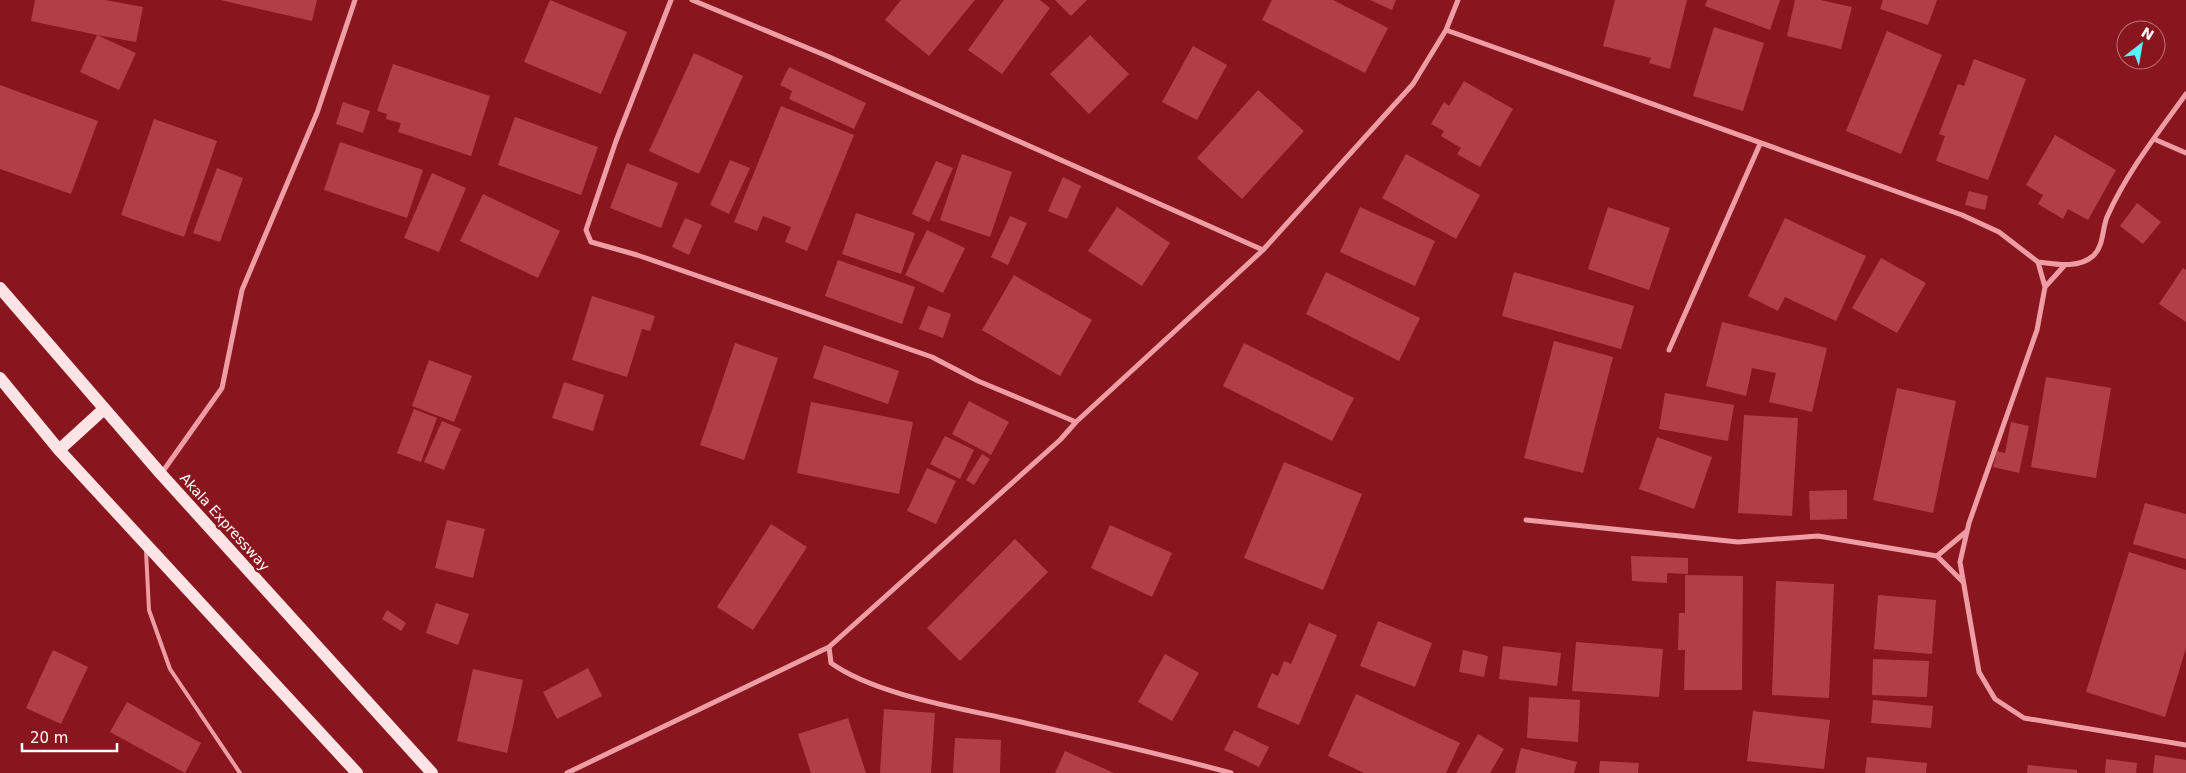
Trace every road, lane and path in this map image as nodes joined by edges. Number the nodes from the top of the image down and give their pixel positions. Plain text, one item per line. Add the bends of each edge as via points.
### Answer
1 (355, 0) edge
2 (671, 0) edge
3 (692, 0) edge
4 (1458, 0) edge
5 (1446, 30) junction
6 (2186, 94) edge
7 (2154, 139) junction
8 (1760, 144) junction
9 (2186, 153) edge
10 (1263, 250) junction
11 (2038, 262) junction
12 (2064, 266) junction
13 (2044, 287) junction
14 (0, 288) edge
15 (1669, 350) dead end
16 (0, 378) edge
17 (104, 409) junction
18 (1076, 422) junction
19 (60, 450) junction
20 (161, 474) junction
21 (1526, 520) dead end
22 (1967, 531) junction
23 (146, 543) junction
24 (1937, 556) junction
25 (1964, 582) junction
26 (829, 647) junction
27 (2186, 745) edge
28 (240, 773) edge
29 (357, 773) edge
30 (432, 773) edge
31 (567, 773) edge
32 (1231, 773) edge

1 - 20 street via 318,113 242,290 222,388
2 - 18 street via 616,141 586,230 592,242 932,357 978,381
3 - 10 street via 827,56
4 - 5 street
5 - 8 street
5 - 10 street via 1413,84
6 - 7 street
7 - 9 street
7 - 12 street via 2118,194 2106,220 2101,243 2093,256
8 - 11 street via 1962,215 1999,232
8 - 15 street
10 - 18 street
11 - 12 street
11 - 13 street
12 - 13 street
13 - 22 street via 2037,330
14 - 17 main road, Akala Expressway
16 - 19 main road
17 - 19 main road
17 - 20 main road, Akala Expressway
18 - 26 street via 1060,440
19 - 23 main road
20 - 30 main road, Akala Expressway
21 - 24 street via 1738,542 1818,536
22 - 24 street
22 - 25 street via 1960,562
23 - 28 lane via 149,610 170,669
23 - 29 main road
24 - 25 street
25 - 27 street via 1979,672 1995,699 2024,718
26 - 31 street
26 - 32 street via 831,663 848,676 928,701

